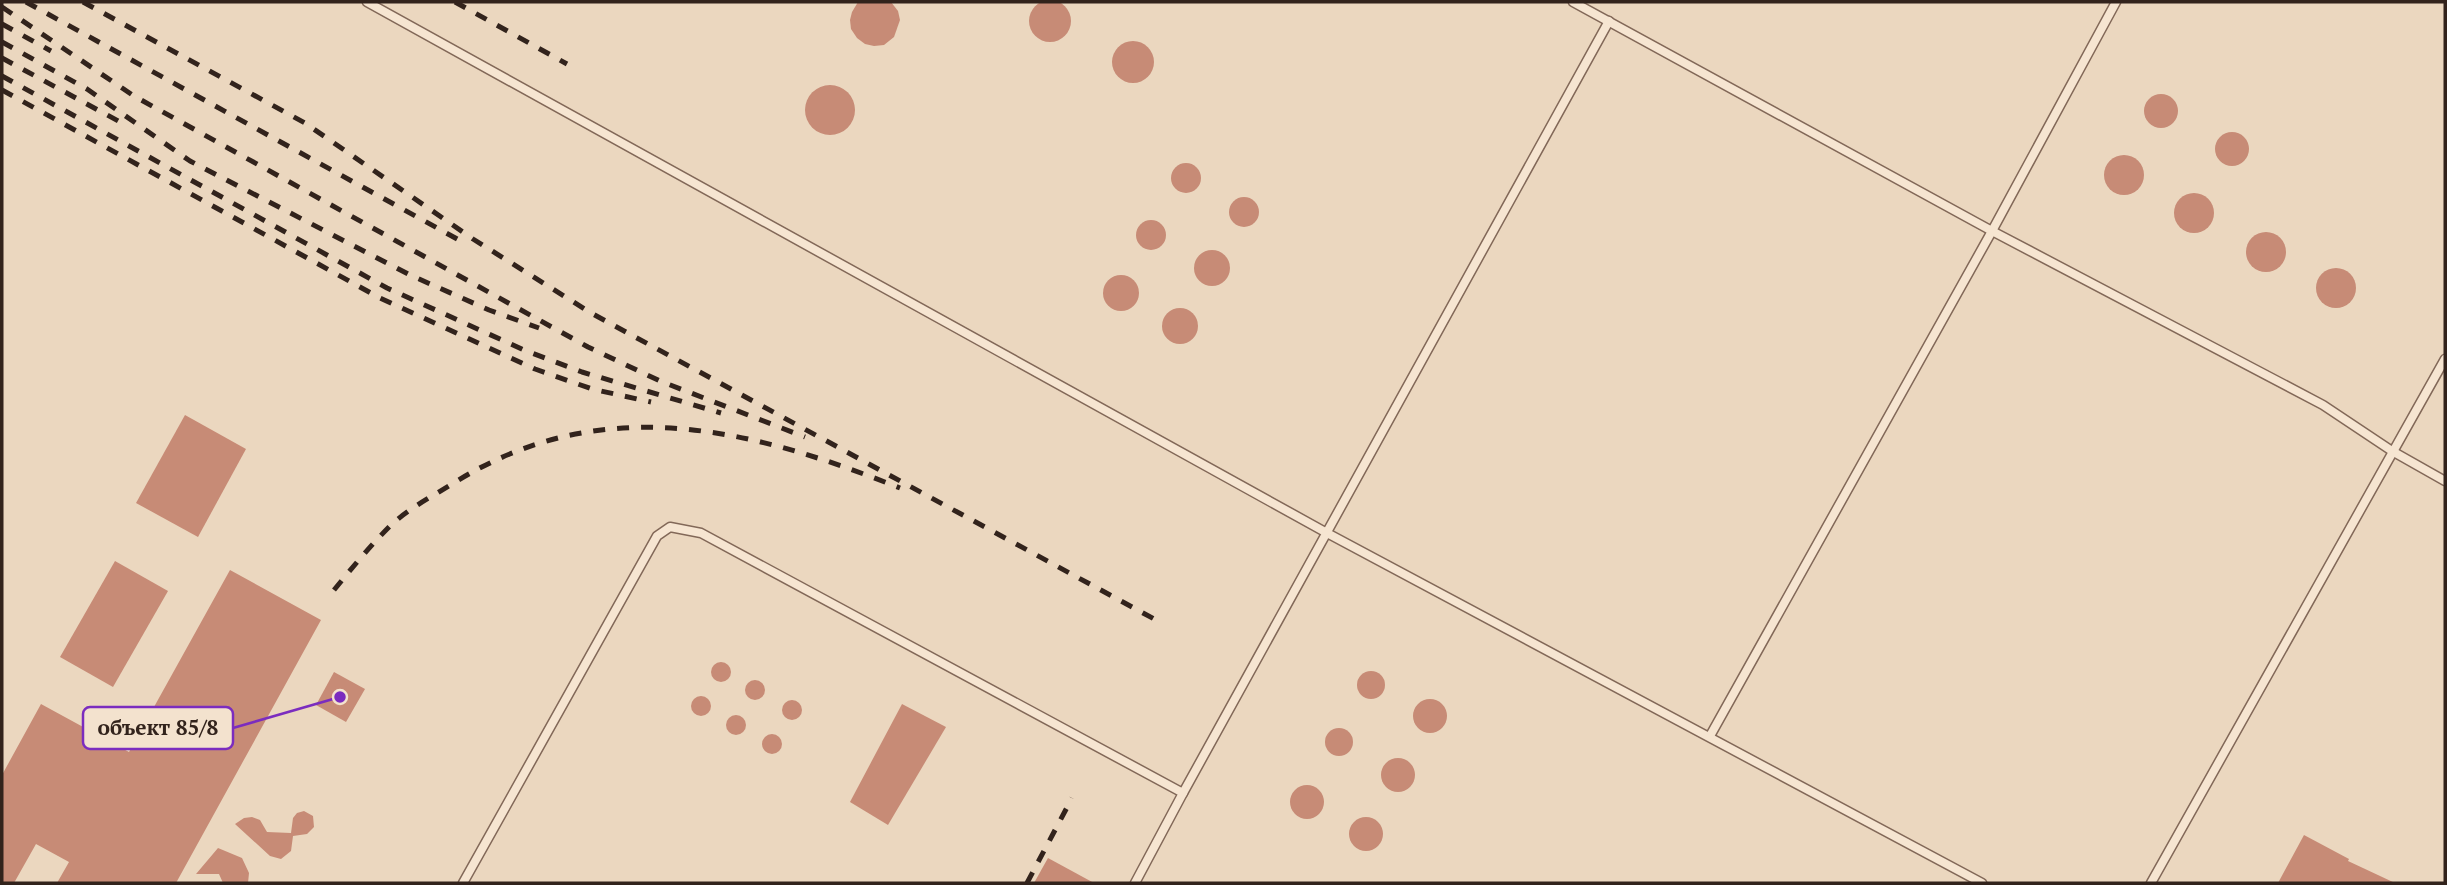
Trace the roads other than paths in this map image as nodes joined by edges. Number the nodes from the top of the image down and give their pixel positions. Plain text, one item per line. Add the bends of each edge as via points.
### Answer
1 (367, 2) edge
2 (1573, 2) edge
3 (2116, 2) edge
4 (1609, 21) junction
5 (1992, 231) junction
6 (2445, 359) edge
7 (2392, 451) junction
8 (2445, 481) edge
9 (1327, 533) junction
10 (1710, 736) junction
11 (1183, 793) junction
12 (463, 883) edge
13 (1135, 883) edge
14 (1982, 883) edge
15 (2151, 883) edge

1 - 9 lane
2 - 4 lane
3 - 5 lane
4 - 5 lane
4 - 9 lane
5 - 7 lane via 2323,405
5 - 10 lane
6 - 7 lane
7 - 8 lane
7 - 15 lane
9 - 10 lane
9 - 11 lane
10 - 14 lane
11 - 12 lane via 701,533 670,527 657,536
11 - 13 lane

